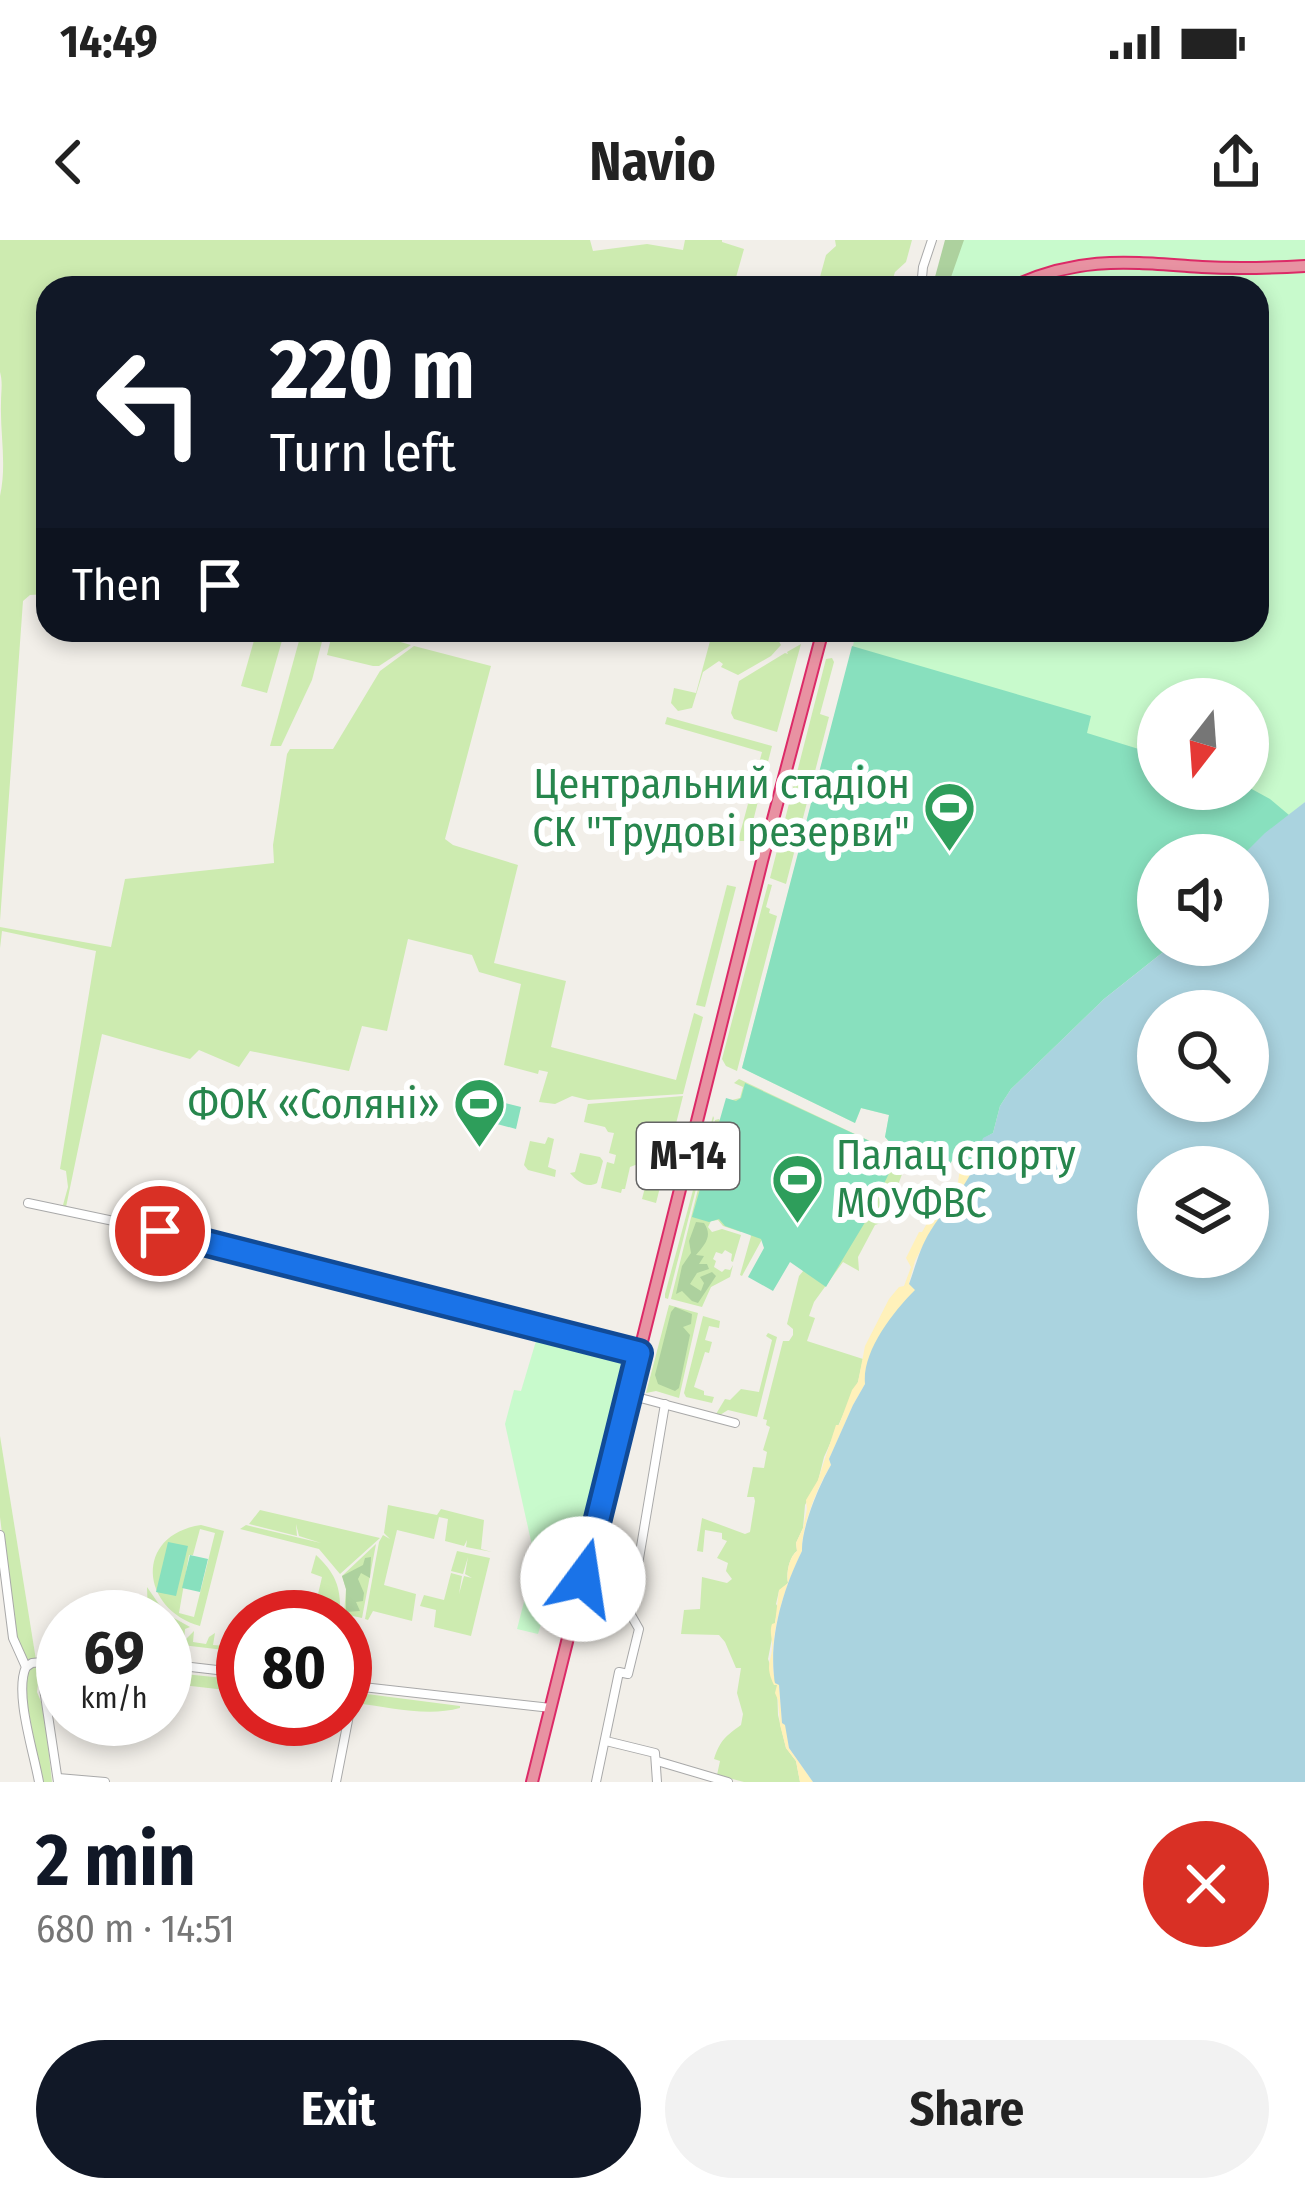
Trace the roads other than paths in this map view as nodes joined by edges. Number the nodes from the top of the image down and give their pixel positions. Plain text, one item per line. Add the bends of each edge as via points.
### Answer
1 (932, 240) edge
2 (1305, 266) edge
3 (922, 276) edge
4 (1041, 276) edge
5 (820, 642) edge
6 (28, 1203) dead end
7 (639, 1353) junction
8 (628, 1395) junction
9 (665, 1404) junction
10 (735, 1423) dead end
11 (0, 1535) edge
12 (36, 1663) edge
13 (26, 1667) junction
14 (372, 1688) edge
15 (551, 1708) junction
16 (606, 1741) junction
17 (53, 1746) edge
18 (343, 1746) edge
19 (657, 1761) junction
20 (58, 1780) edge
21 (40, 1782) edge
22 (105, 1782) edge
23 (336, 1782) edge
24 (532, 1782) edge
25 (596, 1782) edge
26 (657, 1782) edge
27 (728, 1782) edge

1 - 3 street
2 - 4 highway via 1100,262
5 - 7 highway, М-14
6 - 7 street
7 - 8 highway, М-14
8 - 9 street
8 - 15 highway, М-14
9 - 10 street
9 - 16 street via 631,1606 639,1629 628,1674 619,1672
11 - 13 street via 13,1638
12 - 13 street
13 - 21 street via 23,1694
14 - 15 street
15 - 24 highway, М-14
16 - 19 street via 652,1751
16 - 25 street
17 - 20 street
18 - 23 street
19 - 26 street
19 - 27 street
20 - 22 street

